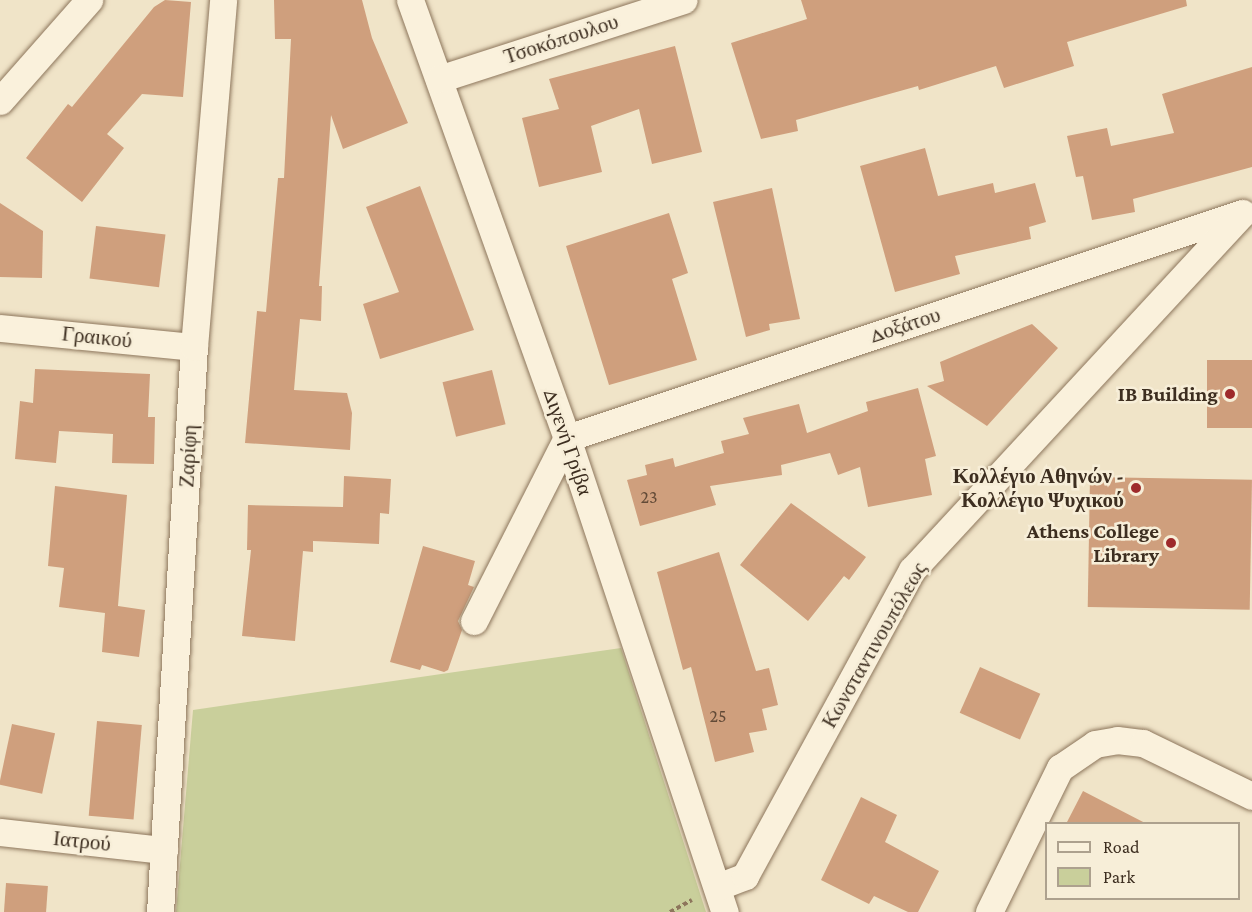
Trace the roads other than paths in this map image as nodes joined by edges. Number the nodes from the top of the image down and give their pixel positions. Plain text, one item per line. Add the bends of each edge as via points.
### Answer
1 (89, 0) edge
2 (223, 0) edge
3 (410, 0) edge
4 (684, 0) edge
5 (439, 79) junction
6 (0, 101) edge
7 (1247, 208) edge
8 (0, 328) edge
9 (194, 347) junction
10 (567, 438) junction
11 (474, 621) dead end
12 (1252, 796) edge
13 (0, 832) edge
14 (164, 850) junction
15 (717, 887) junction
16 (160, 912) edge
17 (725, 912) edge
18 (989, 912) edge

1 - 6 street
2 - 9 street, Ζαρίφη
3 - 5 street, Διγενή Γρίβα
4 - 5 street, Τσοκόπουλου
5 - 10 street, Διγενή Γρίβα
7 - 10 street, Δοξάτου
7 - 15 street, Κωνσταντινουπόλεως via 912,570 745,876
8 - 9 street, Γραικού
9 - 14 street, Ζαρίφη
10 - 11 street
10 - 15 street, Διγενή Γρίβα
12 - 18 street via 1143,743 1117,740 1095,744 1060,768
13 - 14 street, Ιατρού
14 - 16 street, Ζαρίφη
15 - 17 street, Διγενή Γρίβα

